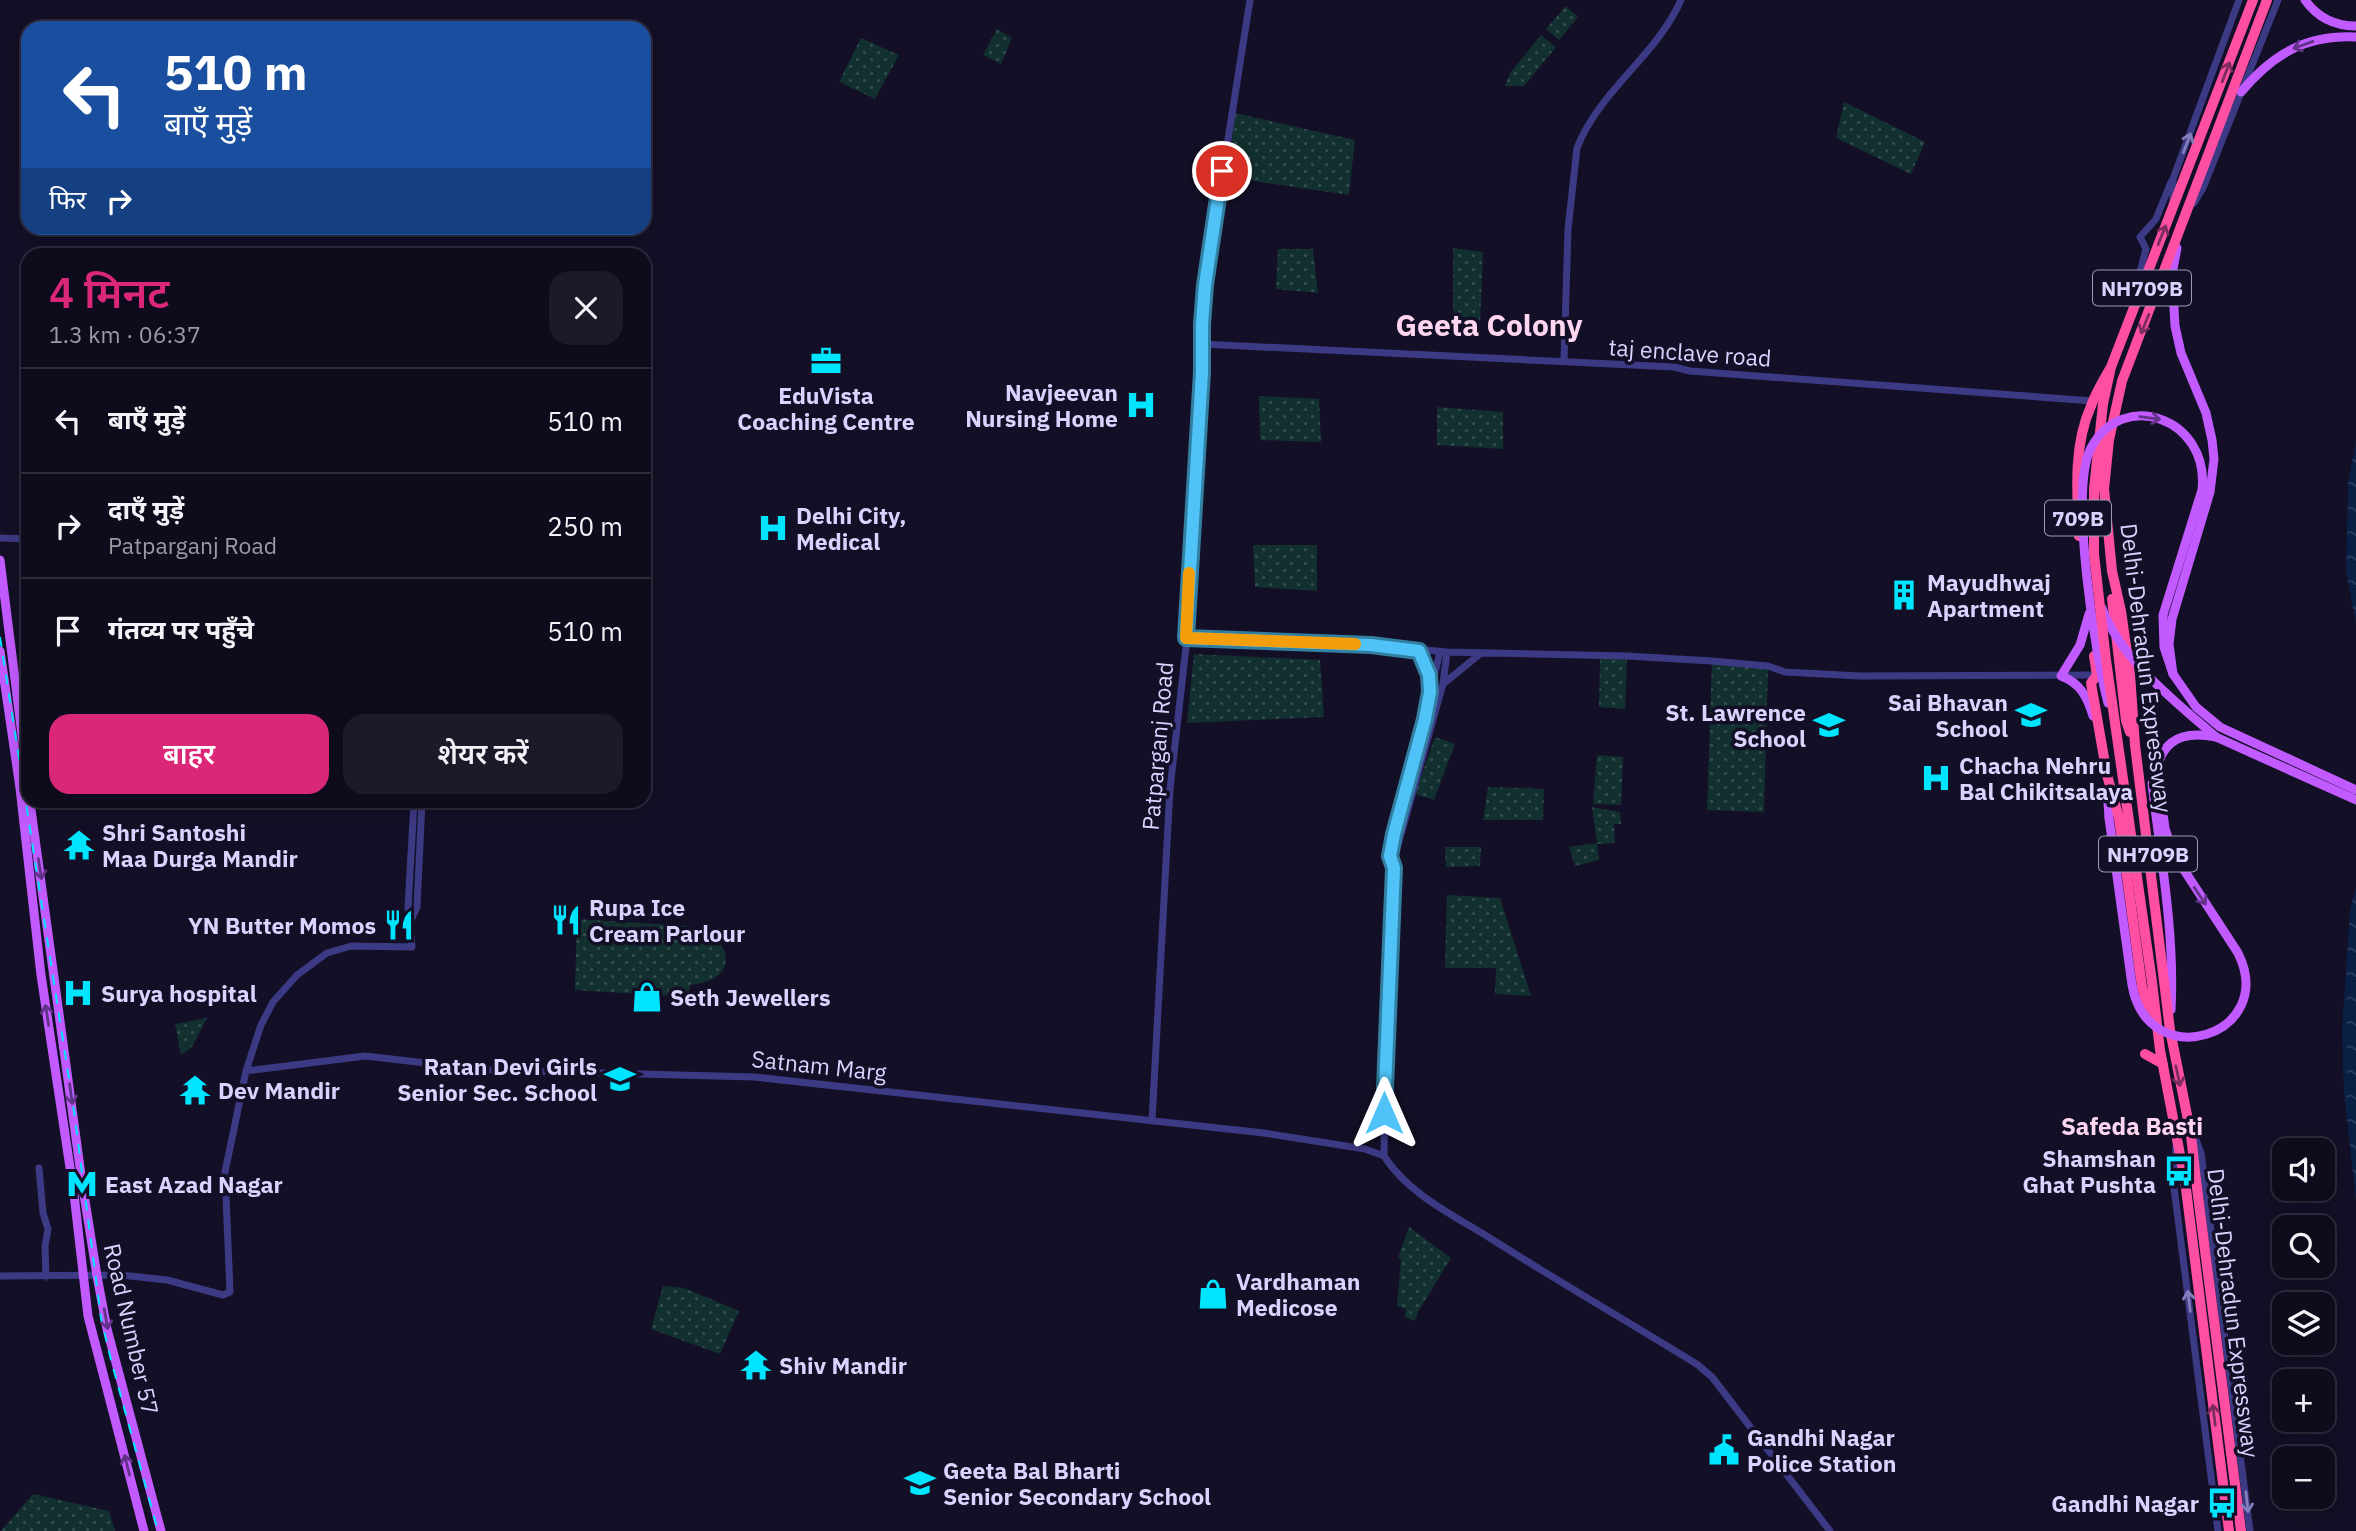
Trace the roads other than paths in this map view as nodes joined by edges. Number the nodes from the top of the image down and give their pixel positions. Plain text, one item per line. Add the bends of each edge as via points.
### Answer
1 (1250, 0) edge
2 (1681, 0) edge
3 (2239, 0) edge
4 (2253, 0) edge
5 (2267, 0) edge
6 (2278, 0) edge
7 (2305, 0) edge
8 (2356, 26) edge
9 (2356, 37) edge
10 (2241, 92) junction
11 (2178, 180) junction
12 (2182, 225) junction
13 (2143, 285) junction
14 (1201, 344) junction
15 (1564, 361) junction
16 (2111, 367) junction
17 (2093, 401) junction
18 (0, 538) edge
19 (21, 539) edge
20 (0, 560) edge
21 (2100, 603) junction
22 (2089, 614) junction
23 (1186, 638) junction
24 (0, 651) edge
25 (1419, 651) junction
26 (1444, 652) junction
27 (1480, 654) junction
28 (2125, 674) junction
29 (2173, 674) junction
30 (2097, 675) junction
31 (2060, 676) junction
32 (1431, 683) junction
33 (1443, 684) junction
34 (21, 727) edge
35 (2099, 737) junction
36 (2216, 737) junction
37 (2118, 741) junction
38 (2156, 764) junction
39 (2107, 775) junction
40 (2356, 790) edge
41 (21, 797) edge
42 (2356, 800) edge
43 (22, 808) edge
44 (31, 808) edge
45 (414, 808) edge
46 (422, 808) edge
47 (1392, 864) junction
48 (411, 921) junction
49 (2156, 1015) junction
50 (2170, 1030) junction
51 (2145, 1054) dead end
52 (2163, 1063) junction
53 (246, 1071) junction
54 (1152, 1121) junction
55 (2188, 1121) junction
56 (2177, 1137) junction
57 (1384, 1156) junction
58 (39, 1168) dead end
59 (2191, 1180) junction
60 (0, 1276) edge
61 (83, 1276) junction
62 (97, 1276) junction
63 (47, 1277) junction
64 (2242, 1459) junction
65 (2209, 1464) junction
66 (144, 1531) edge
67 (161, 1531) edge
68 (1829, 1531) edge
69 (2218, 1531) edge
70 (2229, 1531) edge
71 (2241, 1531) edge
72 (2250, 1531) edge

1 - 14 street, Patparganj Road via 1205,285
2 - 15 street via 1577,148 1568,229
11 -> 3 street
11 -> 4 highway, Delhi-Dehradun Expressway
5 - 12 highway, Delhi-Dehradun Expressway / NH709B
6 - 10 street
7 - 8 main road via 2329,21
9 -> 10 main road via 2300,45 2273,60
10 - 12 street via 2203,188
13 -> 11 highway, Delhi-Dehradun Expressway / NH709B via 2173,209
11 - 13 street via 2140,237 2146,249 2140,272
12 -> 28 highway, Delhi-Dehradun Expressway / NH709B via 2122,381 2109,440 2104,489
12 - 29 main road, bridge via 2174,263 2175,326 2206,413 2214,459 2210,492 2172,619
13 - 16 highway, Delhi-Dehradun Expressway / NH709B
14 - 15 street, taj enclave road
14 - 23 street, Patparganj Road
15 - 17 street, taj enclave road
16 - 17 highway, 709B
16 - 21 highway, Delhi-Dehradun Expressway / NH709B, bridge via 2094,489
17 - 22 highway, 709B via 2080,446 2077,486
18 - 19 street
20 - 34 main road
21 - 36 main road, bridge via 2123,648
21 - 37 highway, Delhi-Dehradun Expressway / NH709B, bridge
22 - 30 highway, 709B
22 - 31 main road via 2080,645
23 - 25 street
23 - 54 street, Patparganj Road via 1170,789
41 -> 24 main road
25 - 26 street
25 - 32 street
26 - 27 street
26 - 32 street
26 - 33 street
27 - 31 street via 1705,660 1811,673
27 - 33 street
28 - 30 street
28 - 50 highway, Delhi-Dehradun Expressway / NH709B
37 -> 29 main road, bridge via 2098,652 2082,493 2085,461 2093,444 2112,425 2133,417 2155,418 2175,426 2195,447 2203,466 2202,490 2163,615 2164,647
29 - 40 main road via 2196,706 2220,727
30 - 31 street
30 - 35 highway, 709B via 2091,683
31 - 35 main road via 2077,683 2084,692
32 - 47 street via 1394,834
33 - 47 street
35 - 39 highway, 709B
36 - 38 main road via 2183,736 2165,749
36 - 42 main road
37 - 49 highway, Delhi-Dehradun Expressway / NH709B, bridge
38 -> 39 main road, bridge via 2173,853 2244,967 2245,989 2238,1010 2211,1034 2172,1035 2149,1020 2138,1004 2109,818
38 - 50 main road via 2152,784 2172,980
39 - 49 highway, 709B via 2119,818 2142,987
61 -> 43 main road
44 -> 62 main road, Road Number 57
45 - 48 street
46 - 48 street via 417,907
47 - 57 street
48 - 53 street via 412,947 341,947 297,975 267,1013
49 - 52 highway, Delhi-Dehradun Expressway / NH709B
50 -> 55 highway, Delhi-Dehradun Expressway / NH709B
51 - 52 highway
52 - 56 highway, Delhi-Dehradun Expressway / NH709B
53 - 54 street, Satnam Marg via 365,1056 487,1070 754,1077
53 - 62 street via 225,1172 230,1292 223,1295 148,1278
54 - 57 street, Satnam Marg via 1276,1135
55 - 59 highway, Delhi-Dehradun Expressway / NH709B
55 - 64 street via 2201,1153
56 - 59 highway, Delhi-Dehradun Expressway / NH709B
65 -> 56 street via 2174,1180
57 - 68 street via 1416,1191 1698,1365 1763,1441
58 - 63 street via 48,1229
70 -> 59 highway, Delhi-Dehradun Expressway / NH709B, bridge
59 - 71 highway, Delhi-Dehradun Expressway / NH709B, bridge
60 - 63 street
61 - 62 street
61 - 63 street
66 -> 61 main road via 88,1315
62 -> 67 main road, Road Number 57
64 - 65 street
64 -> 72 street
65 - 69 street

